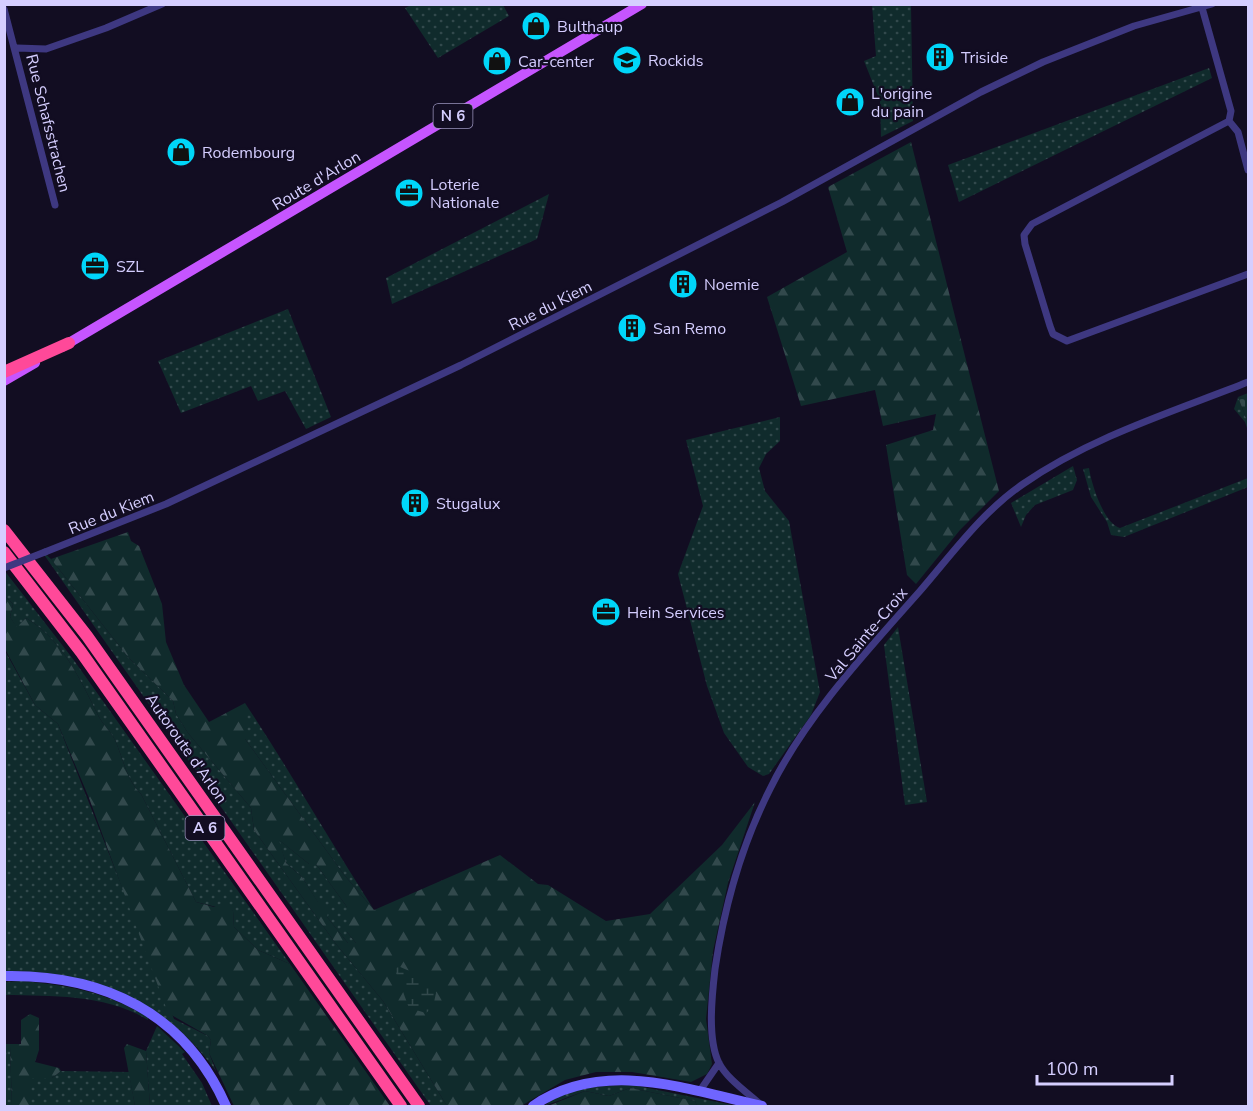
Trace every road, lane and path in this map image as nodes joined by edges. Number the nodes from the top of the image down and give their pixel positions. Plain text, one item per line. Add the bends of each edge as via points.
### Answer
1 (162, 4) edge
2 (642, 4) edge
3 (1212, 4) edge
4 (1200, 6) edge
5 (4, 9) edge
6 (17, 48) junction
7 (1229, 121) junction
8 (1248, 170) edge
9 (56, 205) dead end
10 (1248, 274) edge
11 (69, 343) junction
12 (4, 372) edge
13 (4, 381) edge
14 (1248, 382) edge
15 (4, 530) edge
16 (4, 552) edge
17 (4, 568) edge
18 (4, 976) edge
19 (719, 1063) junction
20 (699, 1092) junction
21 (226, 1107) edge
22 (401, 1107) edge
23 (419, 1107) edge
24 (533, 1107) edge
25 (763, 1107) edge

1 - 6 street, Rue Schafsstrachen via 46,49
2 - 11 main road, Route d'Arlon / N 6
3 - 4 street, Rue du Kiem
4 - 7 street via 1231,111
4 - 17 street, Rue du Kiem, bridge via 1095,40 981,92 782,202 461,365 166,504
5 - 6 street, Rue Schafsstrachen
6 - 9 street, Rue Schafsstrachen
7 - 8 street via 1238,132
7 - 10 street via 1032,224 1024,235 1025,244 1053,334 1066,341
11 - 12 highway
11 - 13 main road, Route d'Arlon / N 6
14 - 19 street, Val Sainte-Croix via 1086,446 1022,485 973,530 848,675 771,787 736,877 718,951 711,1008
15 - 23 highway, Autoroute d'Arlon / A 6 via 120,682
16 - 22 highway, Autoroute d'Arlon / A 6 via 87,661
18 - 21 main road via 86,984 146,1009 196,1054
19 - 20 street
19 - 25 street
20 - 24 main road via 658,1083 605,1079 565,1088
20 - 25 main road

